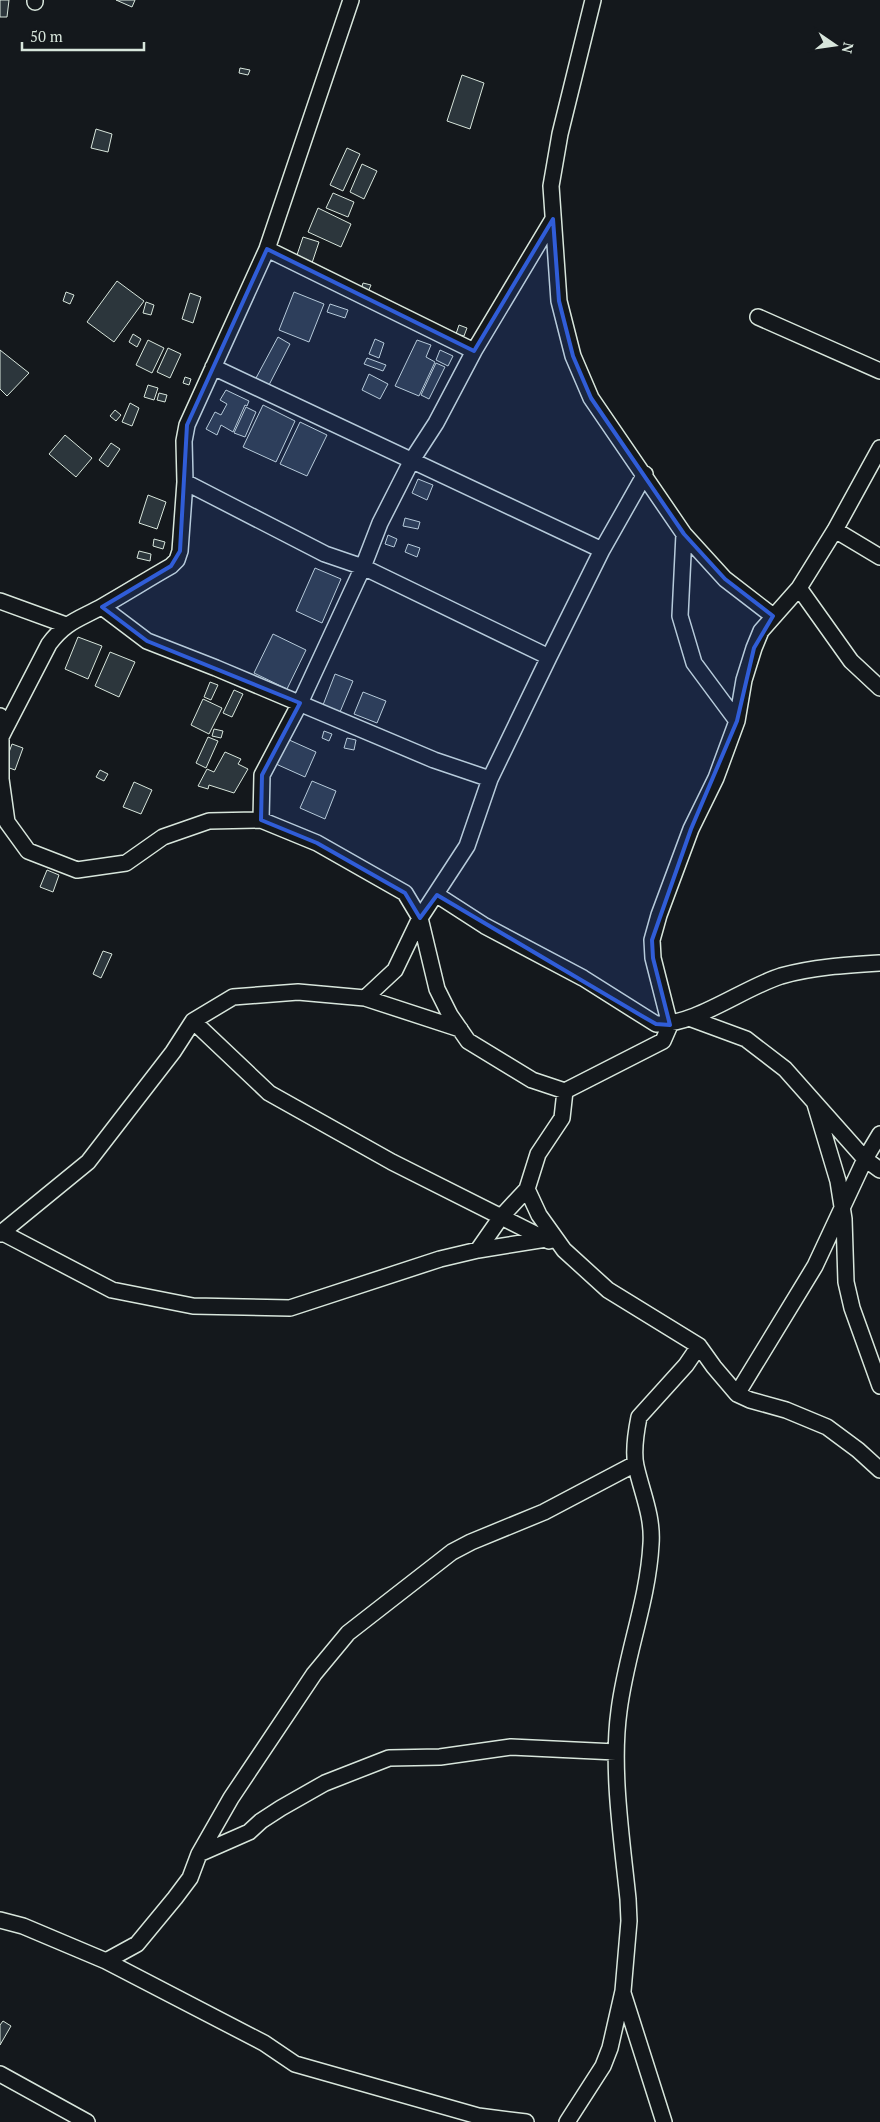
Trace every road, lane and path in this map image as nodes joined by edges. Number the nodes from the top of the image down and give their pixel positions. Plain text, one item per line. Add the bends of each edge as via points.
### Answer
1 (351, 0) edge
2 (593, 0) edge
3 (553, 218) junction
4 (267, 249) junction
5 (758, 317) dead end
6 (474, 352) junction
7 (213, 367) junction
8 (880, 371) edge
9 (880, 448) edge
10 (412, 460) junction
11 (645, 474) junction
12 (185, 482) junction
13 (835, 530) junction
14 (684, 534) junction
15 (602, 550) junction
16 (880, 557) edge
17 (363, 567) junction
18 (799, 588) junction
19 (0, 601) edge
20 (102, 607) junction
21 (772, 616) junction
22 (66, 625) junction
23 (548, 657) junction
24 (880, 688) edge
25 (300, 703) junction
26 (737, 721) junction
27 (2, 729) edge
28 (490, 779) junction
29 (261, 820) junction
30 (437, 895) junction
31 (420, 918) junction
32 (880, 963) edge
33 (365, 998) junction
34 (689, 1018) junction
35 (193, 1021) junction
36 (670, 1025) junction
37 (460, 1029) junction
38 (564, 1091) junction
39 (815, 1104) junction
40 (880, 1134) edge
41 (865, 1159) junction
42 (880, 1170) edge
43 (526, 1190) junction
44 (843, 1210) junction
45 (501, 1217) junction
46 (1, 1234) edge
47 (546, 1239) junction
48 (478, 1250) junction
49 (564, 1250) junction
50 (699, 1346) junction
51 (880, 1386) edge
52 (737, 1394) junction
53 (635, 1464) junction
54 (880, 1470) edge
55 (616, 1752) junction
56 (199, 1854) junction
57 (0, 1920) edge
58 (106, 1961) junction
59 (623, 1992) junction
60 (0, 2074) edge
61 (483, 2119) edge
62 (87, 2122) edge
63 (526, 2122) edge
64 (568, 2122) edge
65 (664, 2122) edge

1 - 4 street
2 - 3 street via 560,134 551,186
3 - 6 street
3 - 11 street via 559,301 572,356 591,398
4 - 6 street
4 - 7 street
5 - 8 street
6 - 10 street
7 - 10 street
7 - 12 street via 187,425
9 - 13 street
10 - 15 street
10 - 17 street via 380,523
11 - 14 street
11 - 15 street
12 - 17 street via 325,554
12 - 20 street via 177,560
13 - 16 street
13 - 18 street
14 - 21 street via 725,579
14 - 26 street via 680,616 694,663
15 - 23 street
17 - 23 street
17 - 25 street
18 - 21 street
18 - 24 street via 851,661
19 - 22 street
20 - 22 street
20 - 25 street via 147,641
21 - 26 street via 754,648
22 - 27 street via 49,644
23 - 28 street
25 - 28 street via 434,760
25 - 29 street via 262,775
26 - 36 street via 716,778 691,829 652,940 652,958
27 - 29 street via 1,778 7,822 28,851 77,870 126,863 163,837 209,821
28 - 30 street via 467,846
29 - 31 street via 316,843 405,893
30 - 31 street
30 - 36 street via 485,926 583,978 656,1024
31 - 33 street via 395,970
31 - 37 street via 438,989
32 - 34 street via 834,965 780,976
33 - 35 street via 298,992 233,996
33 - 37 street
34 - 36 street
34 - 39 street via 746,1040 785,1069
35 - 45 street via 269,1093 392,1162
35 - 46 street via 88,1162
36 - 38 street via 663,1041
37 - 38 street via 468,1041 532,1080
38 - 43 street via 562,1118 538,1154
39 - 41 street
39 - 44 street via 838,1181
40 - 41 street
41 - 42 street
41 - 44 street
43 - 45 street
43 - 49 street
44 - 51 street via 846,1282
44 - 52 street via 806,1281
45 - 47 street
45 - 48 street
46 - 48 street via 112,1290 193,1306 290,1308 440,1259
47 - 48 street
47 - 49 street
49 - 50 street via 608,1290
50 - 52 street
50 - 53 street via 639,1417
52 - 54 street via 828,1427
53 - 55 street via 649,1512 651,1542 648,1579 619,1710
53 - 56 street via 544,1512 452,1552 348,1633 314,1674 231,1798
55 - 56 street via 512,1747 440,1757 389,1758 326,1783 281,1808 249,1832
55 - 59 street via 629,1921
56 - 58 street via 190,1878 147,1934 137,1944
57 - 58 street via 23,1926
58 - 61 street via 264,2043 295,2064
59 - 64 street via 607,2058
59 - 65 street
60 - 62 street
61 - 63 street

